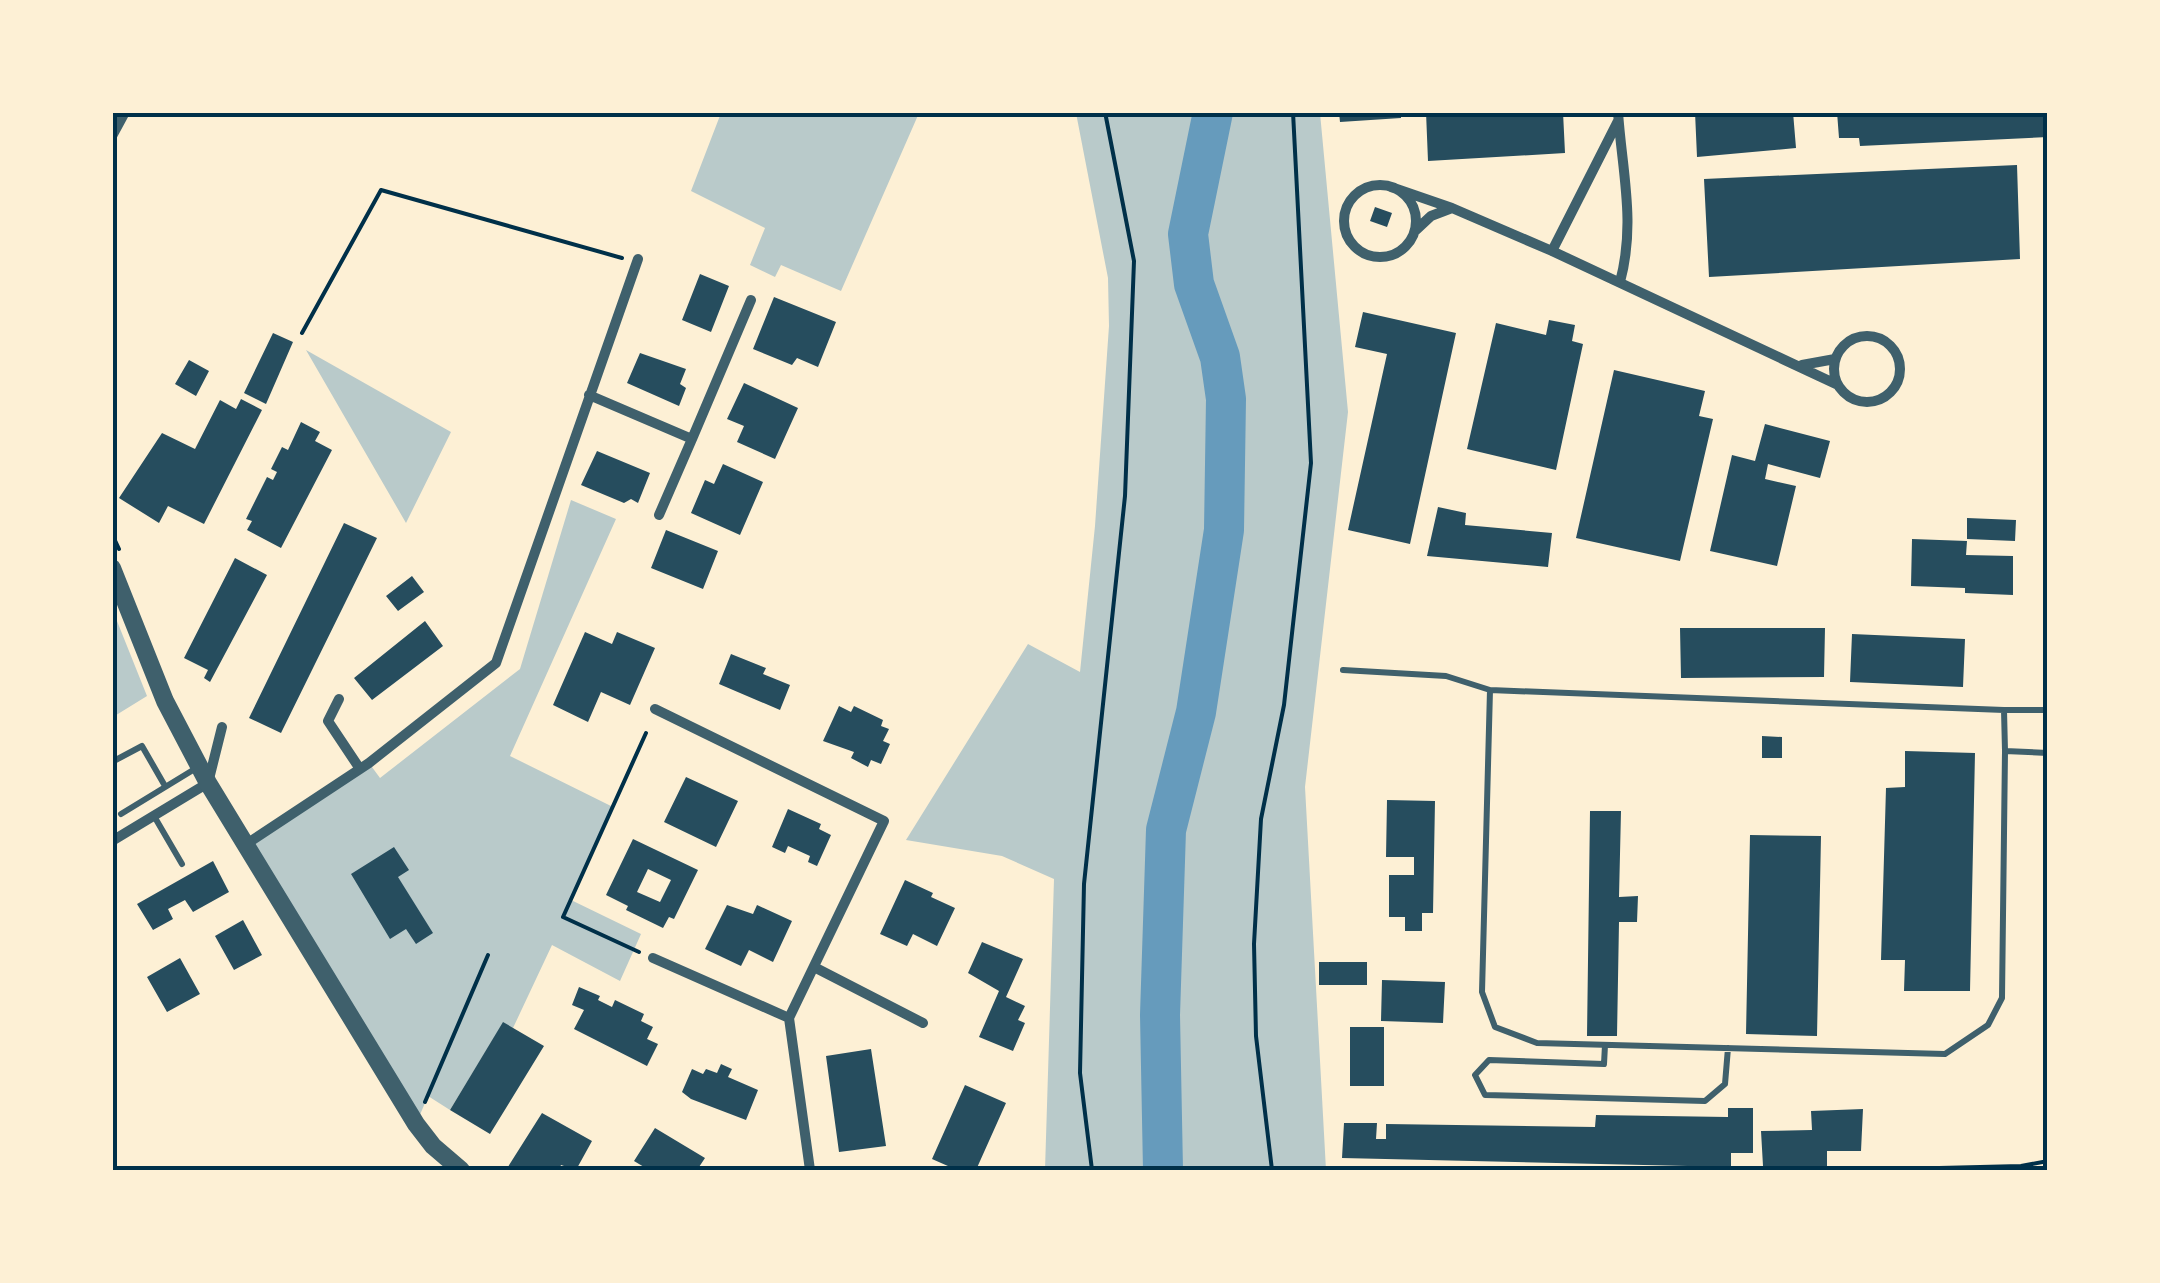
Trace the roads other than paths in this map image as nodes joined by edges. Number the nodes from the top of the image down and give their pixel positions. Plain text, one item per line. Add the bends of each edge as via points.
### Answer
1 (126, 112) edge
2 (1618, 116) edge
3 (112, 136) edge
4 (1391, 187) junction
5 (1452, 208) junction
6 (1415, 231) junction
7 (1552, 251) junction
8 (638, 258) dead end
9 (1620, 282) junction
10 (751, 300) dead end
11 (1835, 360) junction
12 (1800, 365) junction
13 (1838, 385) junction
14 (589, 396) junction
15 (692, 438) junction
16 (659, 515) dead end
17 (112, 568) edge
18 (1343, 670) dead end
19 (1490, 690) junction
20 (339, 698) dead end
21 (656, 709) dead end
22 (2004, 710) junction
23 (2048, 710) edge
24 (222, 727) dead end
25 (2005, 751) junction
26 (2048, 754) edge
27 (112, 762) edge
28 (360, 769) junction
29 (203, 774) junction
30 (166, 786) junction
31 (121, 814) dead end
32 (154, 816) junction
33 (112, 841) edge
34 (244, 846) junction
35 (182, 864) dead end
36 (653, 958) road end
37 (814, 966) junction
38 (789, 1018) junction
39 (923, 1023) dead end
40 (1605, 1045) junction
41 (1728, 1048) junction
42 (461, 1170) edge
43 (810, 1170) edge

1 - 3 street
2 - 7 street
2 - 9 street via 1629,234
4 - 5 street
4 - 6 street via 1409,199
4 - 6 street via 1356,194 1344,215 1348,239 1378,258 1402,250
5 - 6 street
5 - 7 street
7 - 9 street
8 - 14 street
9 - 12 street
10 - 15 street
11 - 12 street
11 - 13 street
11 - 13 street via 1848,341 1870,336 1890,345 1900,365 1895,386 1878,400 1855,400
12 - 13 street
14 - 15 street
14 - 28 street via 496,663
15 - 16 street
17 - 29 street
18 - 19 lane via 1446,676
19 - 22 lane
19 - 40 lane via 1482,992 1496,1027 1537,1043
20 - 28 street via 328,722
21 - 37 street via 884,821
22 - 23 lane
22 - 25 lane
24 - 29 street
25 - 26 lane
25 - 41 lane via 2002,998 1988,1026 1945,1054
27 - 30 lane via 142,746
28 - 34 street
29 - 30 lane
29 - 32 street
29 - 34 street
30 - 31 lane
32 - 33 street
32 - 35 lane
34 - 42 street via 416,1124
36 - 38 street
37 - 38 street
37 - 39 street
38 - 43 street
40 - 41 lane
40 - 41 lane via 1604,1064 1489,1060 1475,1075 1485,1095 1705,1100 1725,1084

